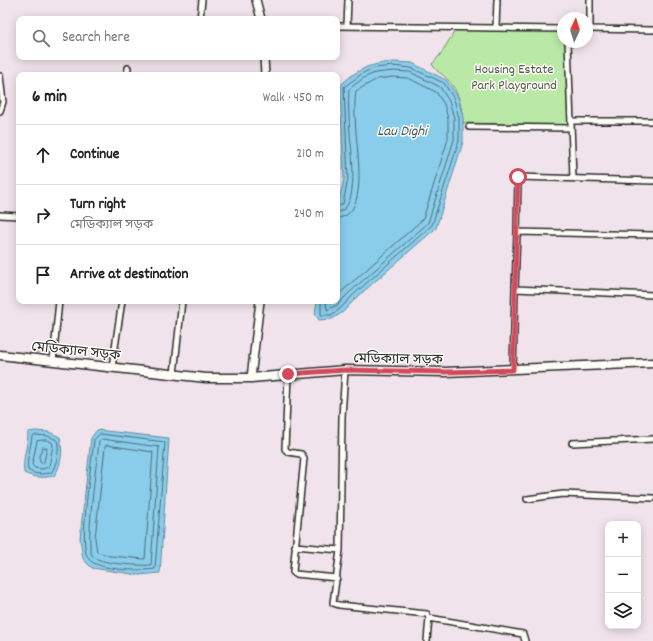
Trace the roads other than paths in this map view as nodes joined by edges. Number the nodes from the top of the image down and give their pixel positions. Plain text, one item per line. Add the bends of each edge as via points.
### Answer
1 (202, 0) edge
2 (256, 0) edge
3 (348, 0) edge
4 (497, 0) edge
5 (590, 0) edge
6 (590, 12) edge
7 (200, 16) edge
8 (260, 16) edge
9 (340, 26) edge
10 (347, 26) junction
11 (496, 27) junction
12 (557, 29) edge
13 (593, 30) edge
14 (653, 30) edge
15 (568, 48) edge
16 (264, 60) edge
17 (128, 68) dead end
18 (127, 72) edge
19 (265, 72) edge
20 (0, 76) edge
21 (0, 111) edge
22 (571, 121) junction
23 (653, 121) edge
24 (469, 127) dead end
25 (571, 128) junction
26 (573, 178) junction
27 (653, 181) edge
28 (0, 215) edge
29 (16, 216) edge
30 (517, 232) junction
31 (653, 235) edge
32 (515, 289) junction
33 (653, 295) edge
34 (59, 304) edge
35 (122, 304) edge
36 (182, 304) edge
37 (260, 304) edge
38 (0, 355) edge
39 (53, 361) junction
40 (653, 362) edge
41 (112, 367) junction
42 (345, 370) junction
43 (513, 370) junction
44 (174, 374) junction
45 (288, 374) junction
46 (251, 378) junction
47 (653, 439) edge
48 (572, 443) dead end
49 (653, 498) edge
50 (527, 499) dead end
51 (295, 546) junction
52 (340, 550) junction
53 (337, 578) junction
54 (429, 618) junction
55 (427, 641) edge
56 (525, 641) edge

1 - 7 street
2 - 8 main road
3 - 10 street
4 - 11 street
5 - 6 street
9 - 10 street
10 - 11 street
11 - 12 street
13 - 14 street
15 - 22 street
16 - 19 main road
17 - 18 street
20 - 21 street via 3,102
22 - 23 street
22 - 25 street
24 - 25 street
25 - 26 street
26 - 27 street
26 - 30 street via 518,177
28 - 29 street
30 - 31 street
30 - 32 street
32 - 33 street
32 - 43 street
34 - 39 street
35 - 41 street
36 - 44 street
37 - 46 main road
38 - 39 main road, মেডিক্যাল সড়ক
39 - 41 main road, মেডিক্যাল সড়ক
40 - 43 main road, মেডিক্যাল সড়ক
41 - 44 main road, মেডিক্যাল সড়ক
42 - 43 main road, মেডিক্যাল সড়ক
42 - 45 main road, মেডিক্যাল সড়ক
42 - 52 street
44 - 46 main road, মেডিক্যাল সড়ক via 206,378
45 - 46 main road, মেডিক্যাল সড়ক
45 - 51 street via 285,449 303,455 304,458
47 - 48 street
49 - 50 street via 563,494
51 - 52 street
51 - 53 street via 294,574
52 - 53 street
53 - 54 street via 333,600 335,604 421,613 427,614
54 - 55 street
54 - 56 street via 523,634

